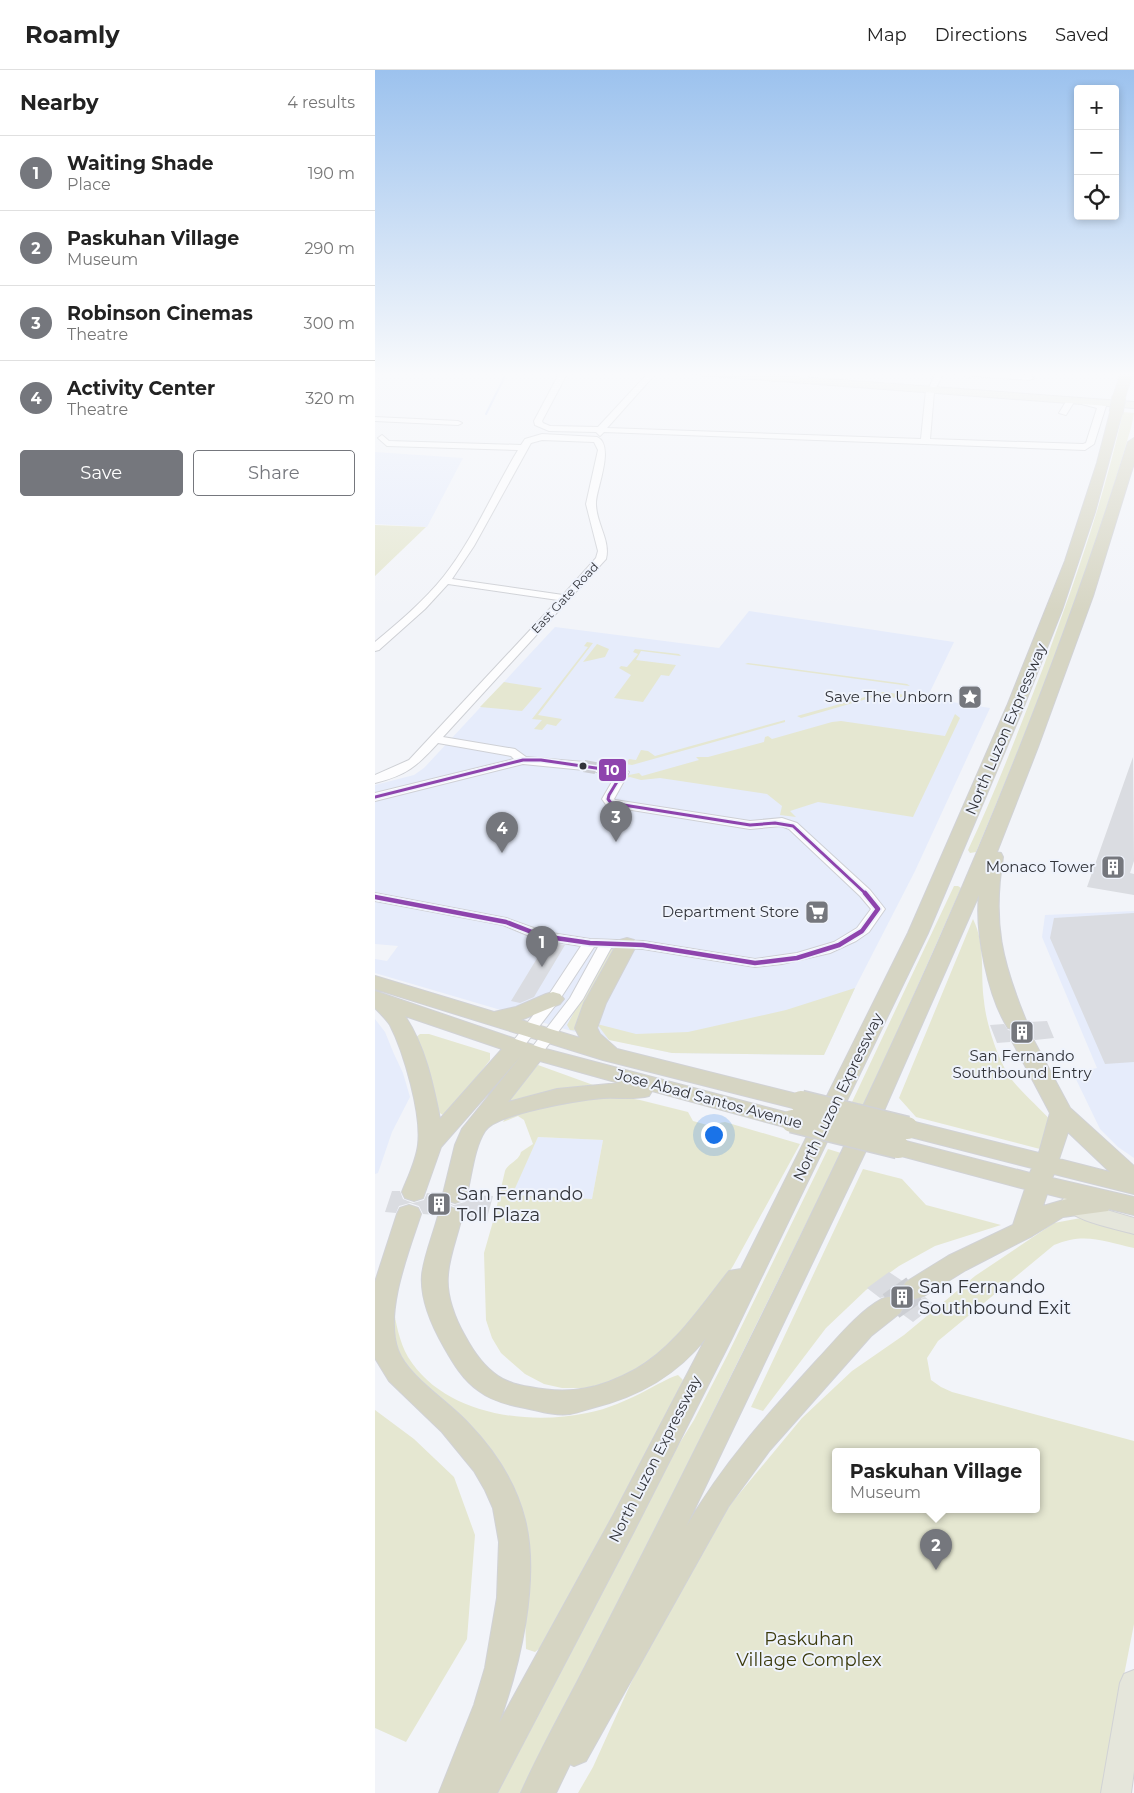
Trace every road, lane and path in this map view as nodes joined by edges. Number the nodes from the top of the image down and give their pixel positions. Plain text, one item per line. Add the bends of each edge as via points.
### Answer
1 (521, 452) edge
2 (602, 452) edge
3 (1106, 452) edge
4 (1131, 452) edge
5 (445, 581) junction
6 (565, 598) junction
7 (375, 648) edge
8 (434, 739) junction
9 (523, 760) junction
10 (584, 766) tunnel mouth
11 (600, 769) tunnel mouth
12 (375, 779) edge
13 (375, 797) edge
14 (1003, 816) junction
15 (375, 897) edge
16 (590, 943) junction
17 (607, 943) junction
18 (627, 944) junction
19 (376, 993) edge
20 (553, 1000) junction
21 (493, 1018) junction
22 (532, 1041) junction
23 (611, 1055) junction
24 (723, 1102) junction
25 (797, 1111) junction
26 (1061, 1113) junction
27 (478, 1122) junction
28 (430, 1145) junction
29 (1046, 1178) junction
30 (1134, 1180) edge
31 (1133, 1206) edge
32 (1080, 1209) junction
33 (775, 1225) junction
34 (1023, 1230) junction
35 (1134, 1683) edge
36 (456, 1793) edge
37 (479, 1793) edge
38 (538, 1793) edge
39 (549, 1793) edge
40 (1116, 1793) edge

1 - 5 street via 466,552
2 - 6 street, East Gate Road via 591,504 603,555
3 - 33 highway, North Luzon Expressway, bridge via 1086,521 1007,730 925,918
4 - 14 highway, North Luzon Expressway via 1063,662
5 - 6 street
5 - 7 street
6 - 8 street, East Gate Road
8 - 9 street via 515,753
8 - 12 street, East Gate Road via 405,768
9 - 10 street
9 - 13 street
11 - 18 street via 623,772 608,799 611,803 750,825 782,822 793,826 878,909 864,929 853,937 806,955 773,962 755,963
14 - 26 highway via 991,872 987,913 991,948 998,978 1019,1032
14 - 38 highway, North Luzon Expressway via 834,1197
15 - 16 street via 506,922 542,936
16 - 17 street
16 - 20 street
17 - 18 street
17 - 22 street via 576,999
18 - 23 highway via 595,1003 586,1028 591,1038
19 - 21 highway, Jose Abad Santos Avenue
19 - 22 highway, Jose Abad Santos Avenue
19 - 28 highway via 397,1020 409,1048 427,1106
20 - 21 highway via 523,1013
20 - 22 street
21 - 22 highway, Jose Abad Santos Avenue
22 - 23 highway, Jose Abad Santos Avenue
22 - 24 highway, Jose Abad Santos Avenue
22 - 27 highway
22 - 28 highway
23 - 25 highway, Jose Abad Santos Avenue
24 - 25 highway, Jose Abad Santos Avenue
24 - 27 highway via 630,1090 600,1090 514,1108
25 - 29 highway, Jose Abad Santos Avenue, bridge
26 - 29 highway
26 - 30 highway
27 - 33 highway via 467,1145 435,1275 444,1324 465,1360 487,1383 501,1391 563,1403 590,1399 645,1377 666,1363 705,1322
28 - 36 highway via 382,1310 381,1335 397,1372 452,1424 491,1473 508,1509 515,1555 505,1651
29 - 31 highway, Jose Abad Santos Avenue
29 - 32 main road
29 - 34 highway
31 - 32 highway
32 - 34 highway via 1045,1218
33 - 37 highway, North Luzon Expressway via 561,1643
34 - 39 highway via 957,1263 862,1329 760,1442 718,1498
35 - 40 main road

